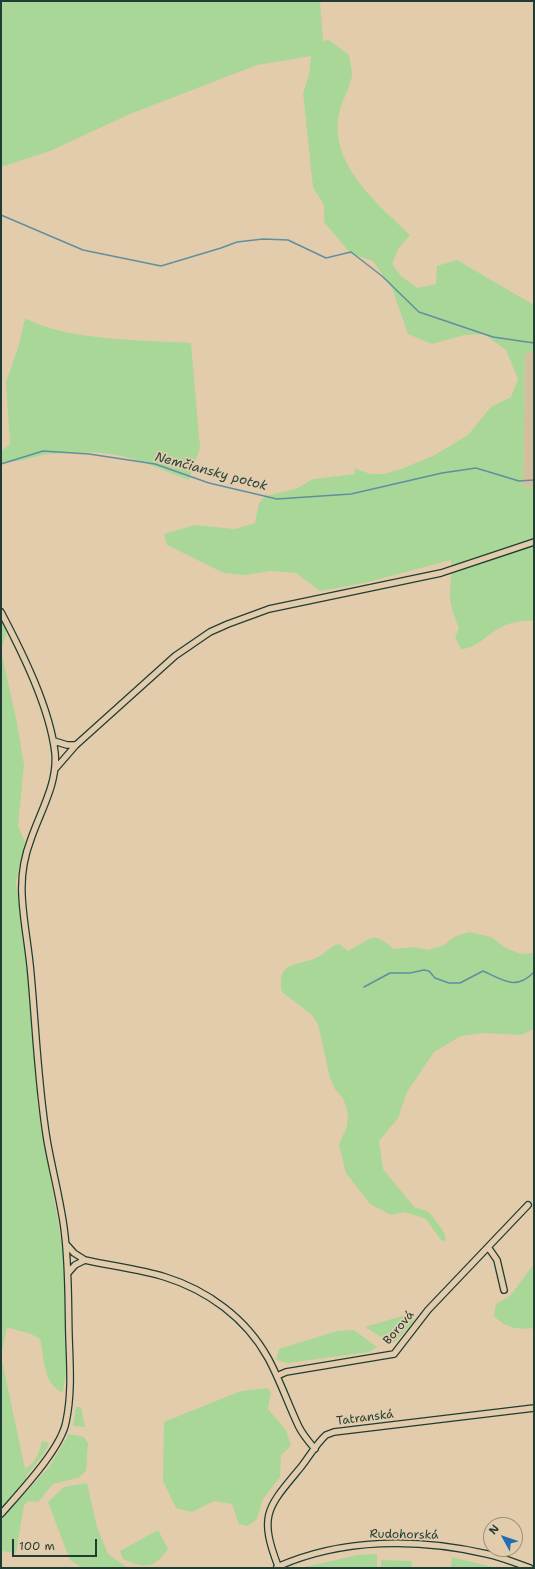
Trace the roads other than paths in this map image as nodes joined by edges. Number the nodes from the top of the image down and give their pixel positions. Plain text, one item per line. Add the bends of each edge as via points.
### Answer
1 (534, 542) edge
2 (1, 612) edge
3 (54, 741) junction
4 (76, 745) junction
5 (56, 768) junction
6 (528, 1205) dead end
7 (66, 1244) junction
8 (488, 1247) junction
9 (85, 1260) junction
10 (68, 1273) junction
11 (504, 1290) dead end
12 (277, 1376) junction
13 (534, 1408) edge
14 (315, 1449) junction
15 (1, 1514) edge
16 (534, 1563) edge
17 (277, 1567) edge
18 (530, 1568) edge

1 - 4 street via 448,571 269,609 228,624 210,632 175,656
2 - 3 street via 25,661
3 - 4 street
3 - 5 street
4 - 5 street
5 - 7 street via 25,858 22,897 30,956 36,1058 47,1139
6 - 8 street, Borová
7 - 9 street
7 - 10 street
8 - 11 street via 497,1260
8 - 12 street, Borová via 428,1310 394,1354 286,1372
9 - 10 street via 75,1265
9 - 12 street via 164,1276 209,1297 231,1313 250,1333
10 - 15 street via 71,1386 66,1425 48,1456
12 - 14 street via 300,1428
13 - 14 street, Tatranská via 334,1432 322,1439
14 - 17 street, Tatranská via 270,1509 267,1531
16 - 18 street
17 - 18 street, Rudohorská via 338,1549 379,1544 428,1544 488,1554

